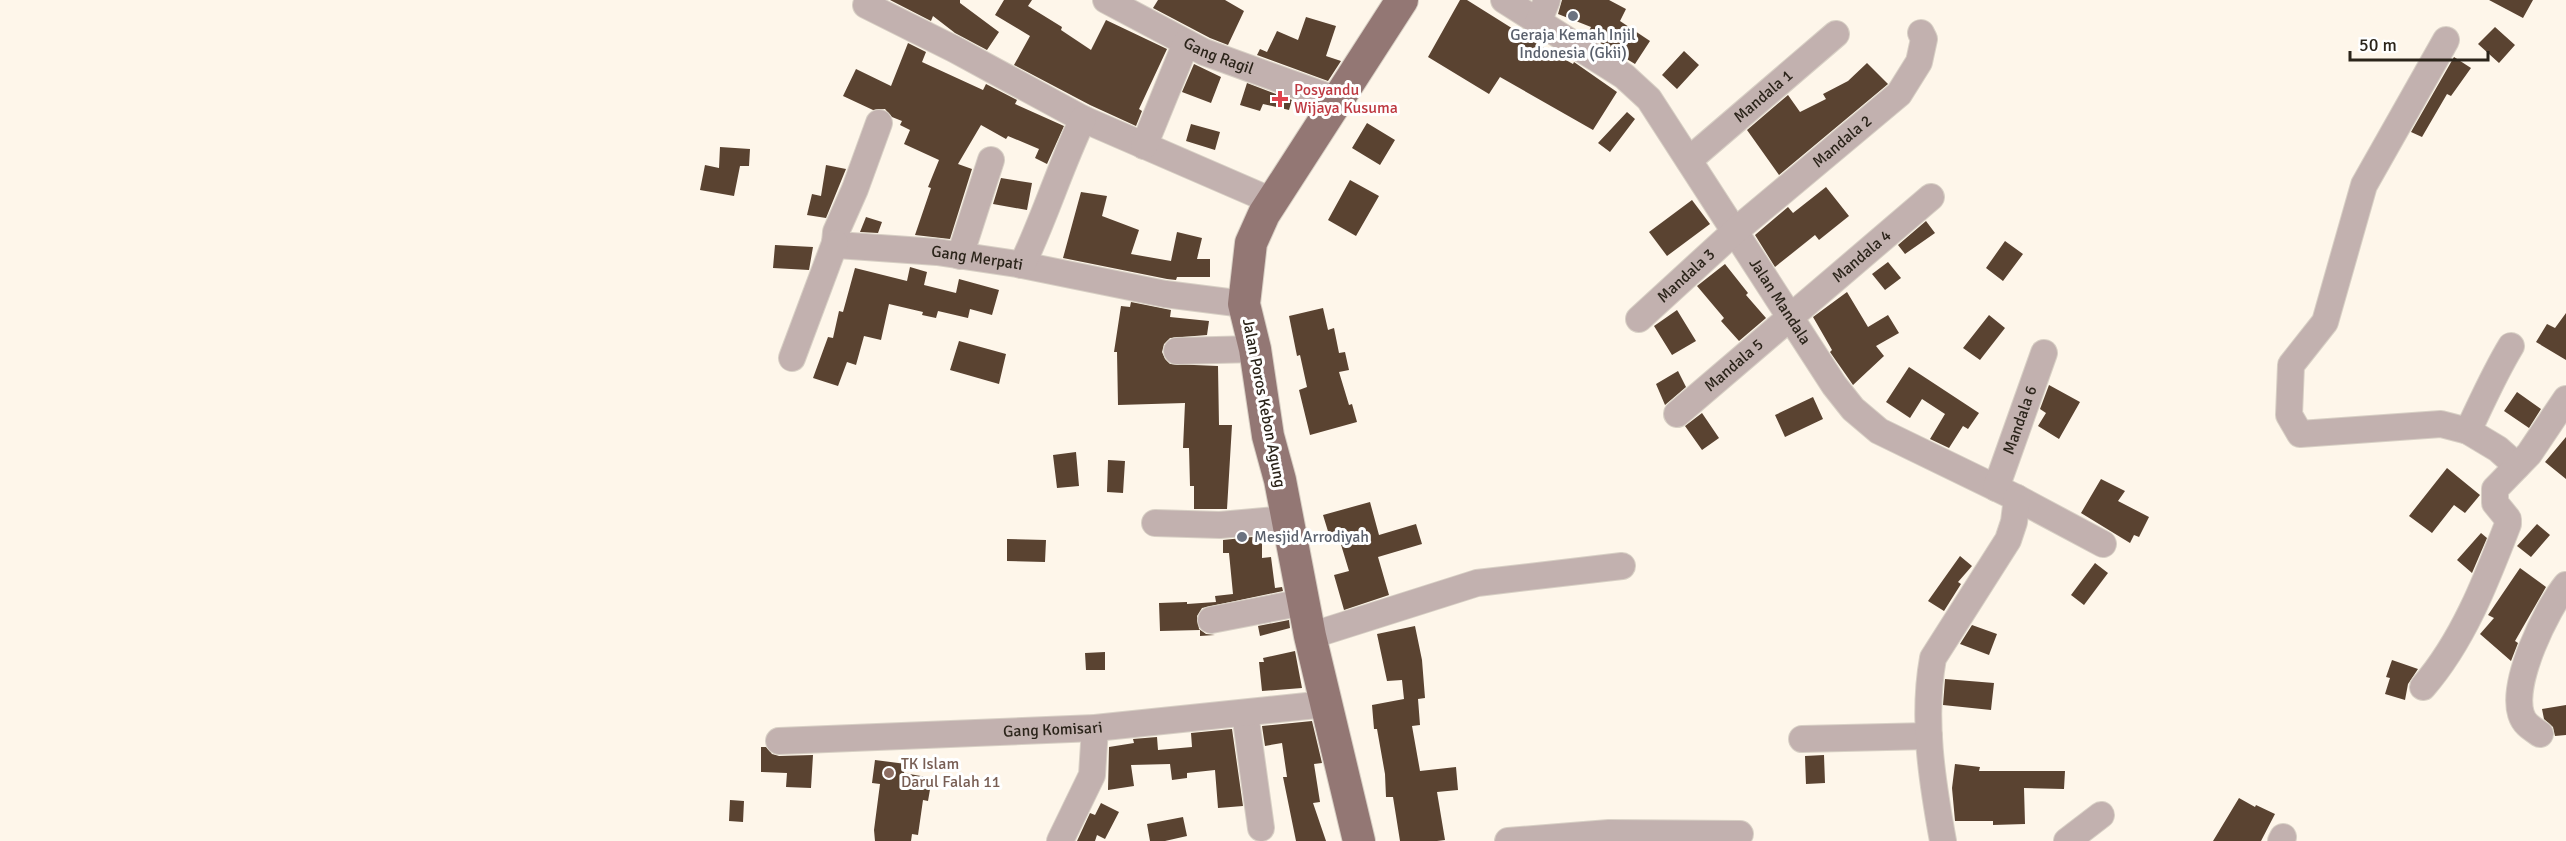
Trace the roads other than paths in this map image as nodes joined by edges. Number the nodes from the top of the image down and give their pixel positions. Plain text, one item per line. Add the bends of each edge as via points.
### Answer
1 (1106, 0) edge
2 (1402, 0) edge
3 (1504, 0) edge
4 (866, 5) dead end
5 (1542, 11) edge
6 (1921, 33) dead end
7 (1836, 34) dead end
8 (2446, 40) dead end
9 (1186, 43) junction
10 (1337, 100) junction
11 (1083, 119) junction
12 (879, 123) dead end
13 (1144, 146) junction
14 (991, 160) dead end
15 (1689, 160) junction
16 (1931, 196) dead end
17 (1272, 201) junction
18 (1734, 232) junction
19 (835, 243) junction
20 (960, 256) junction
21 (1022, 265) junction
22 (1244, 304) junction
23 (1791, 315) junction
24 (1639, 319) dead end
25 (2511, 346) dead end
26 (1255, 349) junction
27 (1177, 351) dead end
28 (2044, 353) dead end
29 (792, 358) dead end
30 (2566, 399) edge
31 (1677, 414) dead end
32 (2468, 431) junction
33 (2517, 466) junction
34 (2006, 493) junction
35 (1287, 519) junction
36 (1155, 524) dead end
37 (2103, 544) dead end
38 (1622, 566) dead end
39 (2566, 585) edge
40 (1304, 602) junction
41 (1211, 620) dead end
42 (1310, 636) junction
43 (2423, 687) dead end
44 (1326, 704) junction
45 (1245, 713) junction
46 (1095, 728) junction
47 (2540, 734) dead end
48 (1929, 736) junction
49 (1802, 739) dead end
50 (779, 741) dead end
51 (2101, 815) dead end
52 (1261, 828) dead end
53 (1740, 834) dead end
54 (1060, 841) edge
55 (1359, 841) edge
56 (1508, 841) edge
57 (1943, 841) edge
58 (2067, 841) edge

1 - 9 street, Gang Ragil
2 - 10 main road, Jalan Poros Kebon Agung
3 - 5 street, Jalan Mandala
4 - 11 street
5 - 15 street, Jalan Mandala via 1637,85
6 - 18 street, Mandala 2 via 1924,39 1919,62 1899,94
7 - 15 street, Mandala 1
8 - 32 street via 2364,185 2325,322 2291,365 2289,415 2300,434 2441,424
9 - 10 street, Gang Ragil
9 - 13 street
10 - 17 main road, Jalan Poros Kebon Agung
11 - 13 street
11 - 21 street
12 - 19 street
13 - 17 street
14 - 20 street
15 - 18 street, Jalan Mandala
16 - 23 street, Mandala 4
17 - 22 main road, Jalan Poros Kebon Agung via 1251,243
18 - 23 street, Jalan Mandala
18 - 24 street, Mandala 3
19 - 20 street, Gang Merpati
19 - 29 street
20 - 21 street, Gang Merpati
21 - 22 street, Gang Merpati via 1165,294
22 - 26 main road, Jalan Poros Kebon Agung
23 - 31 street, Mandala 5
23 - 34 street, Jalan Mandala via 1834,385 1861,417 1879,431
25 - 32 street via 2487,386
26 - 27 street
26 - 35 main road, Jalan Poros Kebon Agung via 1268,436
28 - 34 street, Mandala 6
30 - 33 street
32 - 33 street via 2499,449
33 - 43 street via 2495,489 2495,503 2508,519 2499,548 2443,664
34 - 37 street, Jalan Mandala
34 - 48 street, Mandala 6 via 2014,522 2008,540 1933,658
35 - 36 street via 1220,525
35 - 40 main road, Jalan Poros Kebon Agung
38 - 42 street via 1477,584
39 - 47 street via 2544,618 2532,646 2521,691 2520,713 2526,724
40 - 41 street
40 - 42 main road, Jalan Poros Kebon Agung
42 - 44 main road, Jalan Poros Kebon Agung
44 - 45 street, Gang Komisari
44 - 55 main road, Jalan Poros Kebon Agung
45 - 46 street, Gang Komisari
45 - 52 street
46 - 50 street, Gang Komisari
46 - 54 street via 1092,775
48 - 49 street
48 - 57 street, Mandala 6
51 - 58 street
53 - 56 street via 1609,833

